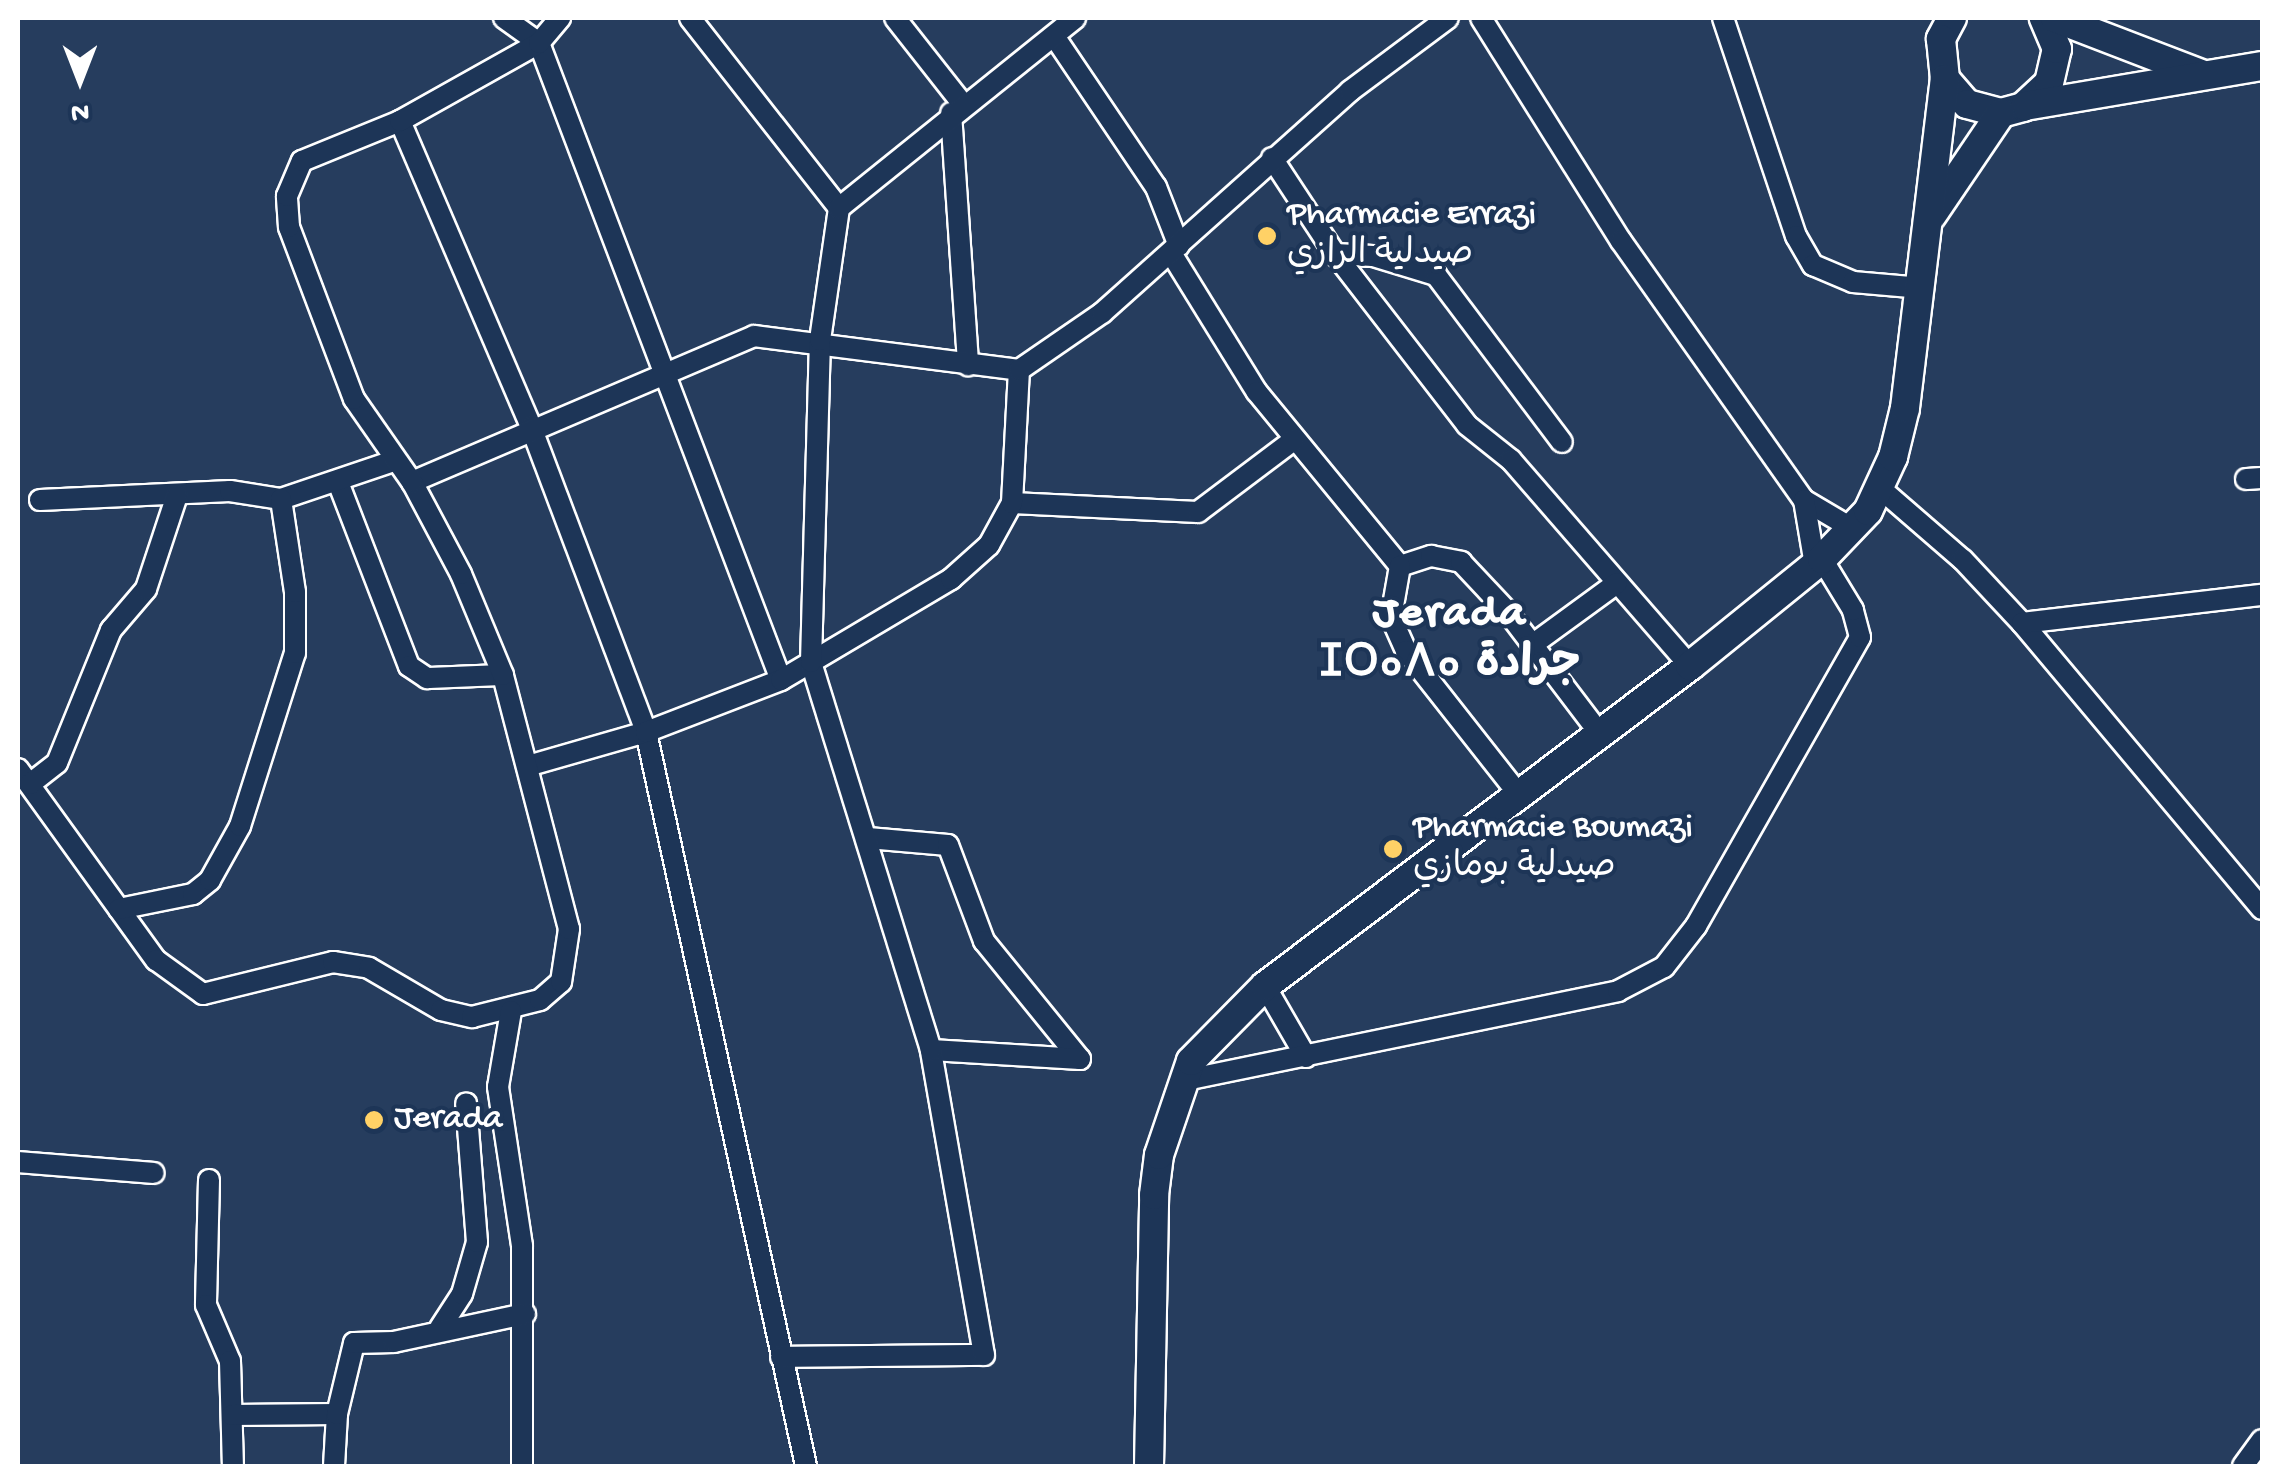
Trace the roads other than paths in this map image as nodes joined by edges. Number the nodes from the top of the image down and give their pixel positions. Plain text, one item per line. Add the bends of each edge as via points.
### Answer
1 (504, 18) edge
2 (560, 18) edge
3 (690, 18) edge
4 (895, 18) edge
5 (1075, 18) edge
6 (1448, 18) edge
7 (1481, 18) edge
8 (1723, 18) edge
9 (2044, 18) edge
10 (2055, 18) edge
11 (1940, 25) edge
12 (1054, 36) junction
13 (539, 43) junction
14 (2262, 66) edge
15 (2202, 75) junction
16 (1944, 79) junction
17 (956, 108) junction
18 (2012, 110) junction
19 (400, 121) junction
20 (1272, 158) junction
21 (839, 208) junction
22 (1929, 221) junction
23 (1175, 250) junction
24 (1335, 254) junction
25 (1922, 288) junction
26 (820, 340) junction
27 (968, 365) junction
28 (1019, 370) junction
29 (665, 371) junction
30 (531, 427) junction
31 (1295, 439) junction
32 (1562, 442) dead end
33 (393, 461) junction
34 (338, 482) junction
35 (412, 482) junction
36 (1881, 489) junction
37 (178, 494) junction
38 (40, 500) dead end
39 (281, 500) junction
40 (1804, 500) junction
41 (1012, 503) junction
42 (1852, 529) junction
43 (1818, 562) junction
44 (1400, 566) junction
45 (1617, 583) junction
46 (2262, 595) edge
47 (2022, 623) junction
48 (1532, 645) junction
49 (811, 662) junction
50 (1690, 666) junction
51 (503, 675) junction
52 (781, 680) junction
53 (646, 732) junction
54 (1600, 734) junction
55 (531, 765) junction
56 (24, 776) edge
57 (1520, 796) junction
58 (868, 838) junction
59 (119, 909) junction
60 (2262, 909) edge
61 (1266, 986) junction
62 (511, 1012) junction
63 (932, 1050) junction
64 (1306, 1058) junction
65 (1180, 1081) junction
66 (466, 1103) dead end
67 (18, 1162) edge
68 (154, 1173) dead end
69 (209, 1180) dead end
70 (525, 1314) junction
71 (440, 1328) junction
72 (780, 1357) junction
73 (337, 1414) junction
74 (232, 1415) junction
75 (2262, 1440) edge
76 (233, 1466) edge
77 (334, 1466) edge
78 (522, 1466) edge
79 (806, 1466) edge
80 (1149, 1466) edge
81 (2243, 1466) edge

1 - 13 street
2 - 13 street
3 - 21 street
4 - 17 street
5 - 12 street
6 - 20 street
7 - 40 street via 1621,241
8 - 25 street via 1796,236 1814,266 1852,282
9 - 18 main road via 2056,66 2049,83
10 - 15 main road
11 - 16 main road
12 - 17 street
12 - 23 street via 1156,187
13 - 19 street
13 - 29 street
14 - 15 main road
15 - 18 main road
16 - 18 main road via 1967,104
16 - 22 main road
17 - 21 street
17 - 27 street
18 - 22 main road
19 - 30 street
19 - 33 street via 302,161 287,196 289,227 354,399
20 - 23 street
20 - 24 street
21 - 26 street
22 - 25 main road
23 - 28 street via 1102,313
23 - 31 street via 1256,392
24 - 32 street via 1372,256 1436,275
24 - 45 street via 1467,425 1511,460
25 - 36 main road via 1905,408
26 - 27 street
26 - 29 street via 754,336
26 - 49 street
27 - 28 street
28 - 41 street
29 - 30 street
29 - 52 street
30 - 35 street
30 - 53 street
31 - 41 street via 1198,512
31 - 44 street
33 - 34 street
33 - 35 street
34 - 39 street
34 - 51 street via 409,666 426,678
35 - 51 street via 462,574
36 - 42 main road
36 - 47 street via 1963,560
37 - 38 street
37 - 39 street via 230,491
37 - 56 street via 146,589 111,630 57,763
39 - 59 street via 295,592 295,653 240,826 210,880 193,894
40 - 42 street
40 - 43 street
41 - 49 street via 988,545 952,579
42 - 43 main road
43 - 50 main road
43 - 64 street via 1853,610 1860,637 1696,926 1664,967 1618,991
44 - 48 street via 1431,556 1461,562
44 - 57 street via 1391,617 1406,651
45 - 48 street
45 - 50 street
46 - 47 street
47 - 60 street
48 - 54 street
49 - 52 street
49 - 58 street
50 - 54 main road
51 - 55 street
52 - 53 street
53 - 55 street
53 - 72 street
54 - 57 main road
55 - 62 street via 570,945 561,982
56 - 59 street
57 - 61 main road
58 - 63 street via 898,959
58 - 63 street via 948,845 984,941 1080,1059
59 - 62 street via 156,960 204,994 333,962 369,968 456,1016
61 - 64 street
61 - 65 main road via 1213,1033
62 - 70 street via 498,1087
63 - 72 street via 984,1355
64 - 65 street
65 - 80 main road via 1154,1195
66 - 71 street via 477,1242 462,1294
67 - 68 street
69 - 74 street via 206,1306 225,1338
70 - 71 street
70 - 78 street
71 - 73 street via 394,1342 354,1343
72 - 79 street
73 - 74 street
73 - 77 street
74 - 76 street
75 - 81 street

